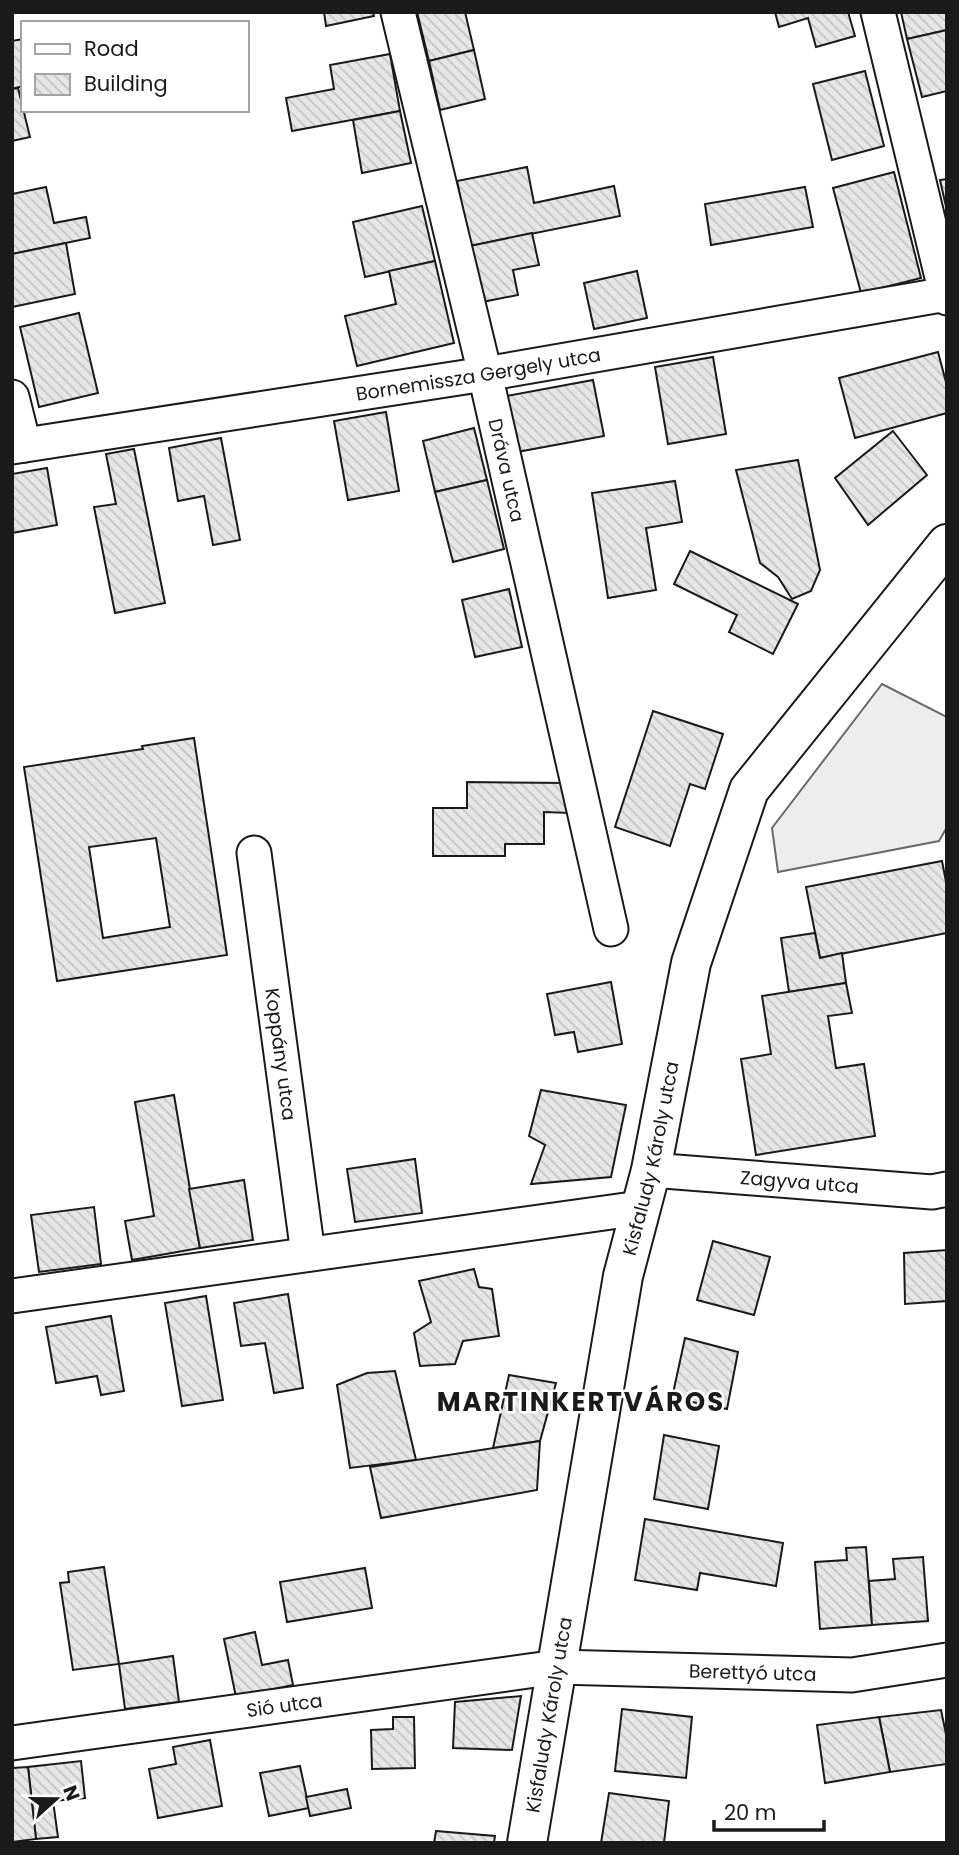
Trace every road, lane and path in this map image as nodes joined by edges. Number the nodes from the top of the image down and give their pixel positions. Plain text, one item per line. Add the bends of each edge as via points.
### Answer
1 (398, 12) edge
2 (878, 12) edge
3 (946, 295) edge
4 (485, 374) junction
5 (12, 397) edge
6 (18, 446) edge
7 (947, 544) edge
8 (254, 853) dead end
9 (611, 929) dead end
10 (650, 1170) junction
11 (947, 1189) edge
12 (640, 1208) junction
13 (309, 1254) junction
14 (12, 1296) edge
15 (947, 1660) edge
16 (557, 1667) junction
17 (12, 1743) edge
18 (527, 1843) edge

1 - 4 street, Dráva utca
2 - 3 street
3 - 4 street, Bornemissza Gergely utca
4 - 6 street, Bornemissza Gergely utca
4 - 9 street, Dráva utca
5 - 6 street
7 - 10 main road, Kisfaludy Károly utca via 749,790 691,962
8 - 13 street, Koppány utca
10 - 11 street, Zagyva utca via 932,1192
10 - 12 main road, Kisfaludy Károly utca
12 - 13 street
12 - 16 main road, Kisfaludy Károly utca via 623,1276
13 - 14 street
15 - 16 street, Berettyó utca via 852,1675
16 - 17 street, Sió utca
16 - 18 main road, Kisfaludy Károly utca

